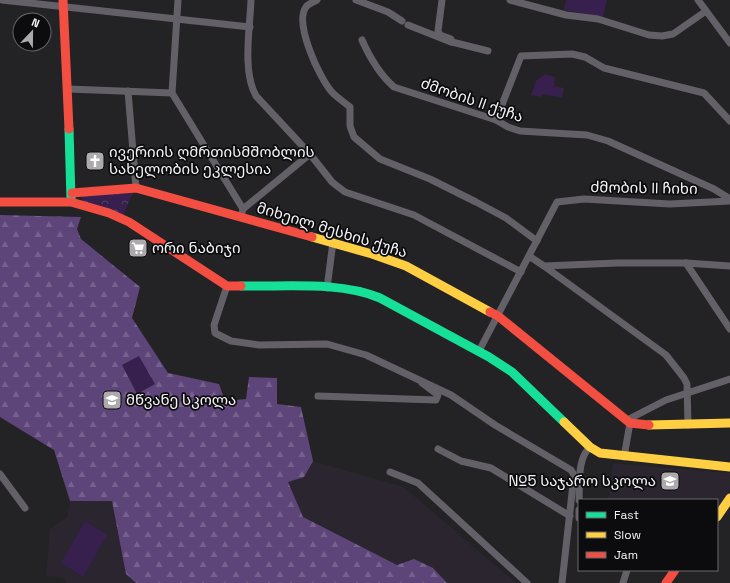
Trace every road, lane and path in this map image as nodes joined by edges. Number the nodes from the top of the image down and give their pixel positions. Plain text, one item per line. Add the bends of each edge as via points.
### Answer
1 (2, 0) edge
2 (178, 0) edge
3 (252, 0) edge
4 (317, 0) edge
5 (356, 0) edge
6 (442, 0) edge
7 (510, 0) edge
8 (698, 0) edge
9 (63, 3) edge
10 (706, 11) junction
11 (176, 18) junction
12 (250, 27) junction
13 (362, 40) dead end
14 (452, 42) junction
15 (730, 43) edge
16 (488, 51) dead end
17 (68, 89) junction
18 (128, 91) junction
19 (172, 93) junction
20 (496, 120) junction
21 (730, 121) edge
22 (310, 154) junction
23 (136, 188) junction
24 (72, 198) junction
25 (730, 200) edge
26 (0, 202) edge
27 (242, 213) junction
28 (537, 241) junction
29 (333, 242) junction
30 (529, 256) junction
31 (686, 263) junction
32 (544, 266) junction
33 (730, 266) edge
34 (521, 272) junction
35 (227, 286) junction
36 (327, 288) junction
37 (498, 316) junction
38 (730, 329) edge
39 (479, 351) junction
40 (418, 378) junction
41 (730, 379) edge
42 (687, 392) junction
43 (318, 396) dead end
44 (628, 422) junction
45 (730, 423) edge
46 (688, 425) junction
47 (590, 447) junction
48 (438, 449) dead end
49 (624, 457) junction
50 (730, 467) edge
51 (390, 472) dead end
52 (0, 474) edge
53 (730, 498) edge
54 (580, 499) edge
55 (25, 508) dead end
56 (570, 516) junction
57 (718, 516) edge
58 (627, 571) edge
59 (674, 571) edge
60 (527, 583) edge
61 (562, 583) edge
62 (623, 583) edge
63 (666, 583) edge

1 - 9 street
2 - 11 street
3 - 12 street
4 - 28 street via 306,7 304,12 306,37 312,58 323,79 331,91 350,107 350,126 354,137 380,158 476,202 506,218
5 - 14 street via 388,12 405,23 447,42
6 - 14 street via 438,31 452,39
7 - 10 street via 598,19 649,35 662,36 673,34
8 - 10 street
9 - 11 street
9 - 17 street
10 - 15 street
11 - 12 street
11 - 19 street
12 - 22 street via 248,66 251,87 256,96
13 - 20 street, ძმობის II ქუჩა via 377,68 394,87
14 - 16 street
17 - 18 street
17 - 24 street
18 - 19 street
18 - 23 street
19 - 27 street
20 - 21 street via 522,56 572,54 612,70 704,93
20 - 25 street, ძმობის II ქუჩა via 520,131 587,135 608,141 714,189
22 - 27 street
22 - 34 street via 332,182 345,192 414,215
23 - 24 street, მიხეილ მესხის ქუჩა
23 - 27 street, მიხეილ მესხის ქუჩა
24 - 26 street
24 - 35 street via 129,222
25 - 28 street, ძმობის II ჩიხი via 670,204 584,199 557,202
27 - 29 street, მიხეილ მესხის ქუჩა
28 - 30 street
29 - 36 street
29 - 37 street, მიხეილ მესხის ქუჩა via 406,266
30 - 32 street
30 - 34 street
31 - 32 street
31 - 33 street
31 - 38 street
32 - 42 street via 666,355 684,378
34 - 37 street
35 - 36 street
35 - 40 street via 214,325 215,333 220,336 231,341 259,345 327,344 366,355
36 - 39 street via 355,289 380,298
37 - 39 street
37 - 44 street, მიხეილ მესხის ქუჩა
39 - 47 street via 512,372
40 - 43 street via 431,392 438,395 436,400
40 - 56 street via 451,395 495,425 571,470 574,475
41 - 42 street
42 - 44 street via 651,406
42 - 46 street
44 - 46 street
44 - 49 street
45 - 46 street
47 - 49 street via 600,453
47 - 54 street via 584,453 581,465
48 - 56 street via 461,461 491,468
49 - 50 street
51 - 60 street via 418,483
52 - 55 street
53 - 57 street
56 - 61 street
58 - 62 street
59 - 63 street

